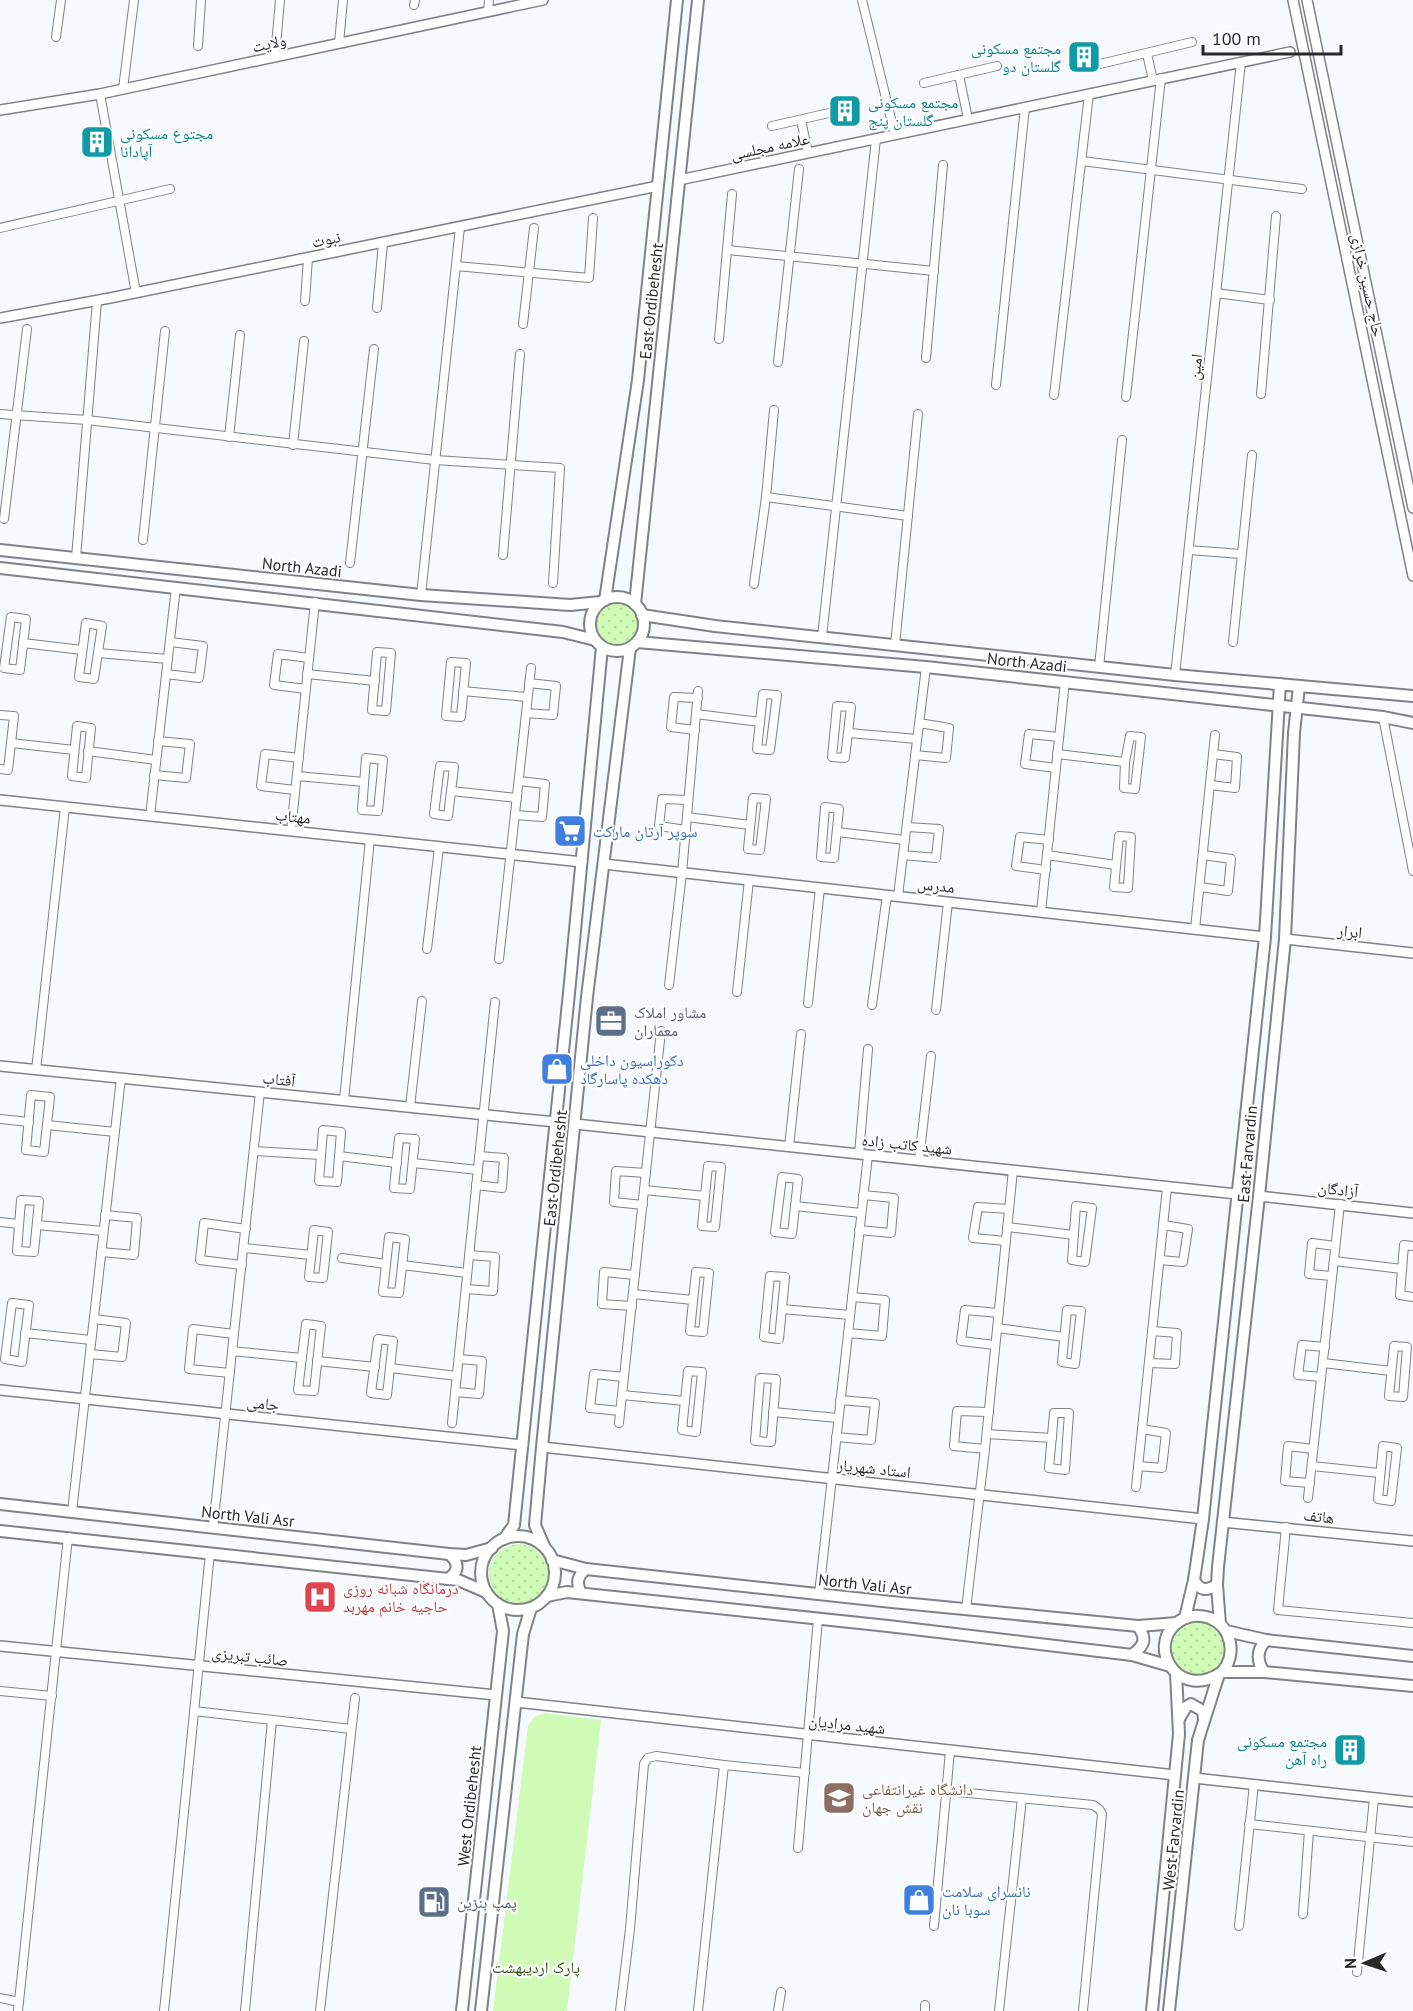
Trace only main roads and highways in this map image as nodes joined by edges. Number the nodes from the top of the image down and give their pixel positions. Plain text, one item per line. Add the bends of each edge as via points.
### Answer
1 (677, 0) edge
2 (698, 0) edge
3 (651, 255) junction
4 (670, 257) junction
5 (0, 550) edge
6 (0, 568) edge
7 (237, 575) junction
8 (234, 594) junction
9 (603, 601) junction
10 (635, 604) junction
11 (642, 615) junction
12 (598, 644) junction
13 (633, 645) junction
14 (1280, 684) junction
15 (1299, 686) junction
16 (1413, 696) edge
17 (1278, 706) junction
18 (1296, 708) junction
19 (1413, 723) edge
20 (572, 971) junction
21 (589, 978) junction
22 (567, 1011) junction
23 (585, 1012) junction
24 (0, 1504) edge
25 (516, 1509) junction
26 (536, 1514) junction
27 (0, 1531) edge
28 (504, 1539) junction
29 (544, 1546) junction
30 (492, 1548) junction
31 (449, 1554) junction
32 (552, 1560) junction
33 (586, 1569) junction
34 (447, 1579) junction
35 (1194, 1580) junction
36 (1217, 1585) junction
37 (486, 1592) junction
38 (581, 1593) junction
39 (547, 1596) junction
40 (498, 1604) junction
41 (531, 1608) junction
42 (1181, 1621) junction
43 (1138, 1626) junction
44 (1223, 1628) junction
45 (502, 1636) junction
46 (1266, 1640) junction
47 (522, 1644) junction
48 (1132, 1655) junction
49 (1413, 1656) edge
50 (1173, 1670) junction
51 (1264, 1672) junction
52 (1221, 1673) junction
53 (1413, 1686) edge
54 (1204, 1719) junction
55 (1178, 1721) junction
56 (1154, 1989) junction
57 (1171, 1990) junction
58 (462, 2011) edge
59 (481, 2011) edge
60 (1152, 2011) edge
61 (1169, 2011) edge

1 - 3 main road, East Ordibehesht
2 - 4 main road, East Ordibehesht
3 - 4 main road
3 - 9 main road, East Ordibehesht via 638,380
4 - 10 main road, East Ordibehesht
5 - 7 main road, North Azadi
6 - 8 main road, North Azadi
7 - 8 main road
7 - 9 main road, North Azadi via 570,606
8 - 12 main road, North Azadi via 562,632
9 - 10 main road via 621,598
9 - 12 main road via 590,620
10 - 11 main road
11 - 13 main road via 643,629
11 - 14 main road, North Azadi via 715,626
12 - 13 main road via 610,651
12 - 20 main road, East Ordibehesht
13 - 17 main road, North Azadi via 926,667
13 - 21 main road, East Ordibehesht
14 - 15 main road, North Azadi
14 - 17 main road, East Farvardin
15 - 16 main road, North Azadi
15 - 18 main road, East Farvardin
17 - 18 main road, North Azadi
17 - 35 main road, East Farvardin via 1265,937
18 - 19 main road, North Azadi
18 - 36 main road, East Farvardin via 1284,939
20 - 21 main road via 578,985
20 - 22 main road, East Ordibehesht
21 - 23 main road, East Ordibehesht
22 - 23 main road via 577,1004
22 - 25 main road, East Ordibehesht
23 - 26 main road, East Ordibehesht
24 - 31 main road, North Vali Asr
25 - 26 main road via 525,1518
25 - 28 main road, East Ordibehesht via 514,1525
26 - 29 main road, East Ordibehesht via 535,1525
27 - 34 main road
28 - 29 main road via 525,1537
28 - 30 main road
29 - 32 main road
30 - 31 main road, North Vali Asr via 466,1555
30 - 37 main road via 481,1572
31 - 34 main road via 458,1568
32 - 33 main road, North Vali Asr
32 - 39 main road via 555,1576
33 - 38 main road via 577,1580
33 - 43 main road, North Vali Asr
34 - 37 main road
35 - 36 main road via 1203,1590
35 - 42 main road, East Farvardin
36 - 44 main road, East Farvardin
37 - 40 main road
38 - 39 main road
38 - 48 main road
39 - 41 main road
40 - 41 main road via 511,1610
40 - 45 main road, West Ordibehesht
41 - 47 main road
42 - 43 main road, North Vali Asr
42 - 44 main road via 1203,1616
42 - 50 main road via 1165,1648
43 - 48 main road via 1143,1643
44 - 46 main road
44 - 52 main road via 1231,1649
45 - 47 main road via 518,1637
45 - 58 main road, West Ordibehesht
46 - 49 main road
46 - 51 main road via 1258,1655
47 - 59 main road
48 - 50 main road
50 - 52 main road via 1184,1679 1202,1682
50 - 55 main road, West Farvardin
51 - 52 main road
51 - 53 main road
52 - 54 main road, West Farvardin
54 - 55 main road via 1203,1711 1191,1704
54 - 57 main road, West Farvardin via 1198,1740
55 - 56 main road, West Farvardin
56 - 57 main road
56 - 60 main road, West Farvardin
57 - 61 main road, West Farvardin

